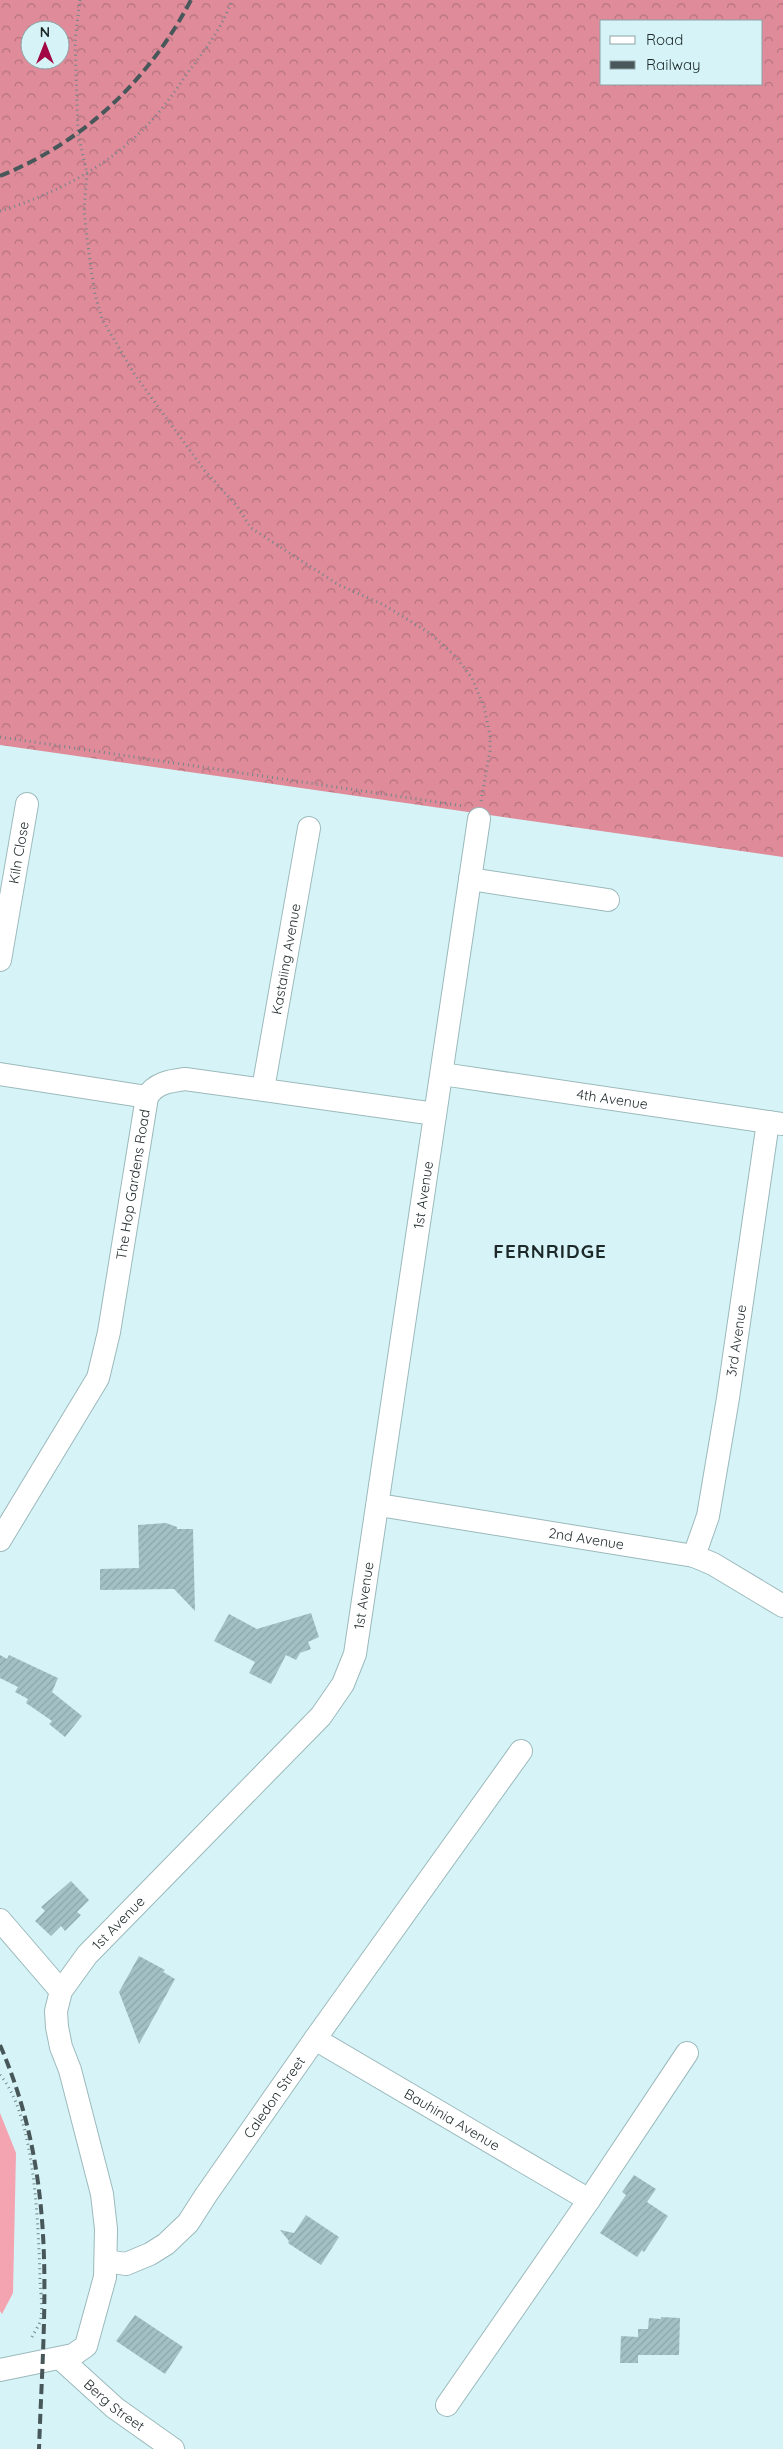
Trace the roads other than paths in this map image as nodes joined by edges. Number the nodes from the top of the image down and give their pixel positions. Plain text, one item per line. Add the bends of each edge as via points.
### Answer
1 (27, 804) dead end
2 (479, 814) road end
3 (309, 828) dead end
4 (470, 879) junction
5 (6, 897) edge
6 (608, 900) dead end
7 (0, 960) edge
8 (0, 1074) edge
9 (442, 1074) junction
10 (263, 1089) junction
11 (147, 1097) junction
12 (435, 1114) junction
13 (776, 1123) edge
14 (379, 1505) junction
15 (0, 1540) edge
16 (694, 1556) junction
17 (783, 1606) edge
18 (521, 1751) dead end
19 (0, 1920) edge
20 (61, 1991) junction
21 (315, 2038) junction
22 (687, 2053) dead end
23 (589, 2200) junction
24 (106, 2261) junction
25 (60, 2358) junction
26 (0, 2370) edge
27 (447, 2405) dead end
28 (173, 2449) edge

1 - 5 street, Kiln Close
2 - 4 street, 1st Avenue
3 - 10 street, Kastaiing Avenue
4 - 6 street
4 - 9 street, 1st Avenue
5 - 7 street, Kiln Close
8 - 11 street
9 - 12 street, 1st Avenue
9 - 13 street, 4th Avenue
10 - 11 street, The Hop Gardens Road via 185,1079 164,1083 151,1090
10 - 12 street, The Hop Gardens Road
11 - 15 street, The Hop Gardens Road via 109,1332 98,1378
12 - 14 street, 1st Avenue
13 - 16 street, 3rd Avenue via 708,1516
14 - 16 street, 2nd Avenue
14 - 20 street, 1st Avenue via 355,1654 335,1698 322,1716 87,1955
16 - 17 street, 2nd Avenue
18 - 21 street, Caledon Street
19 - 20 street
20 - 24 street, 1st Avenue via 56,2011 57,2027 102,2194
21 - 23 street, Bauhinia Avenue
21 - 24 street, Caledon Street via 188,2223 150,2254 126,2264
22 - 23 street
23 - 27 street
24 - 25 street via 105,2277 86,2346 73,2356
25 - 26 street
25 - 28 street, Berg Street via 108,2403

